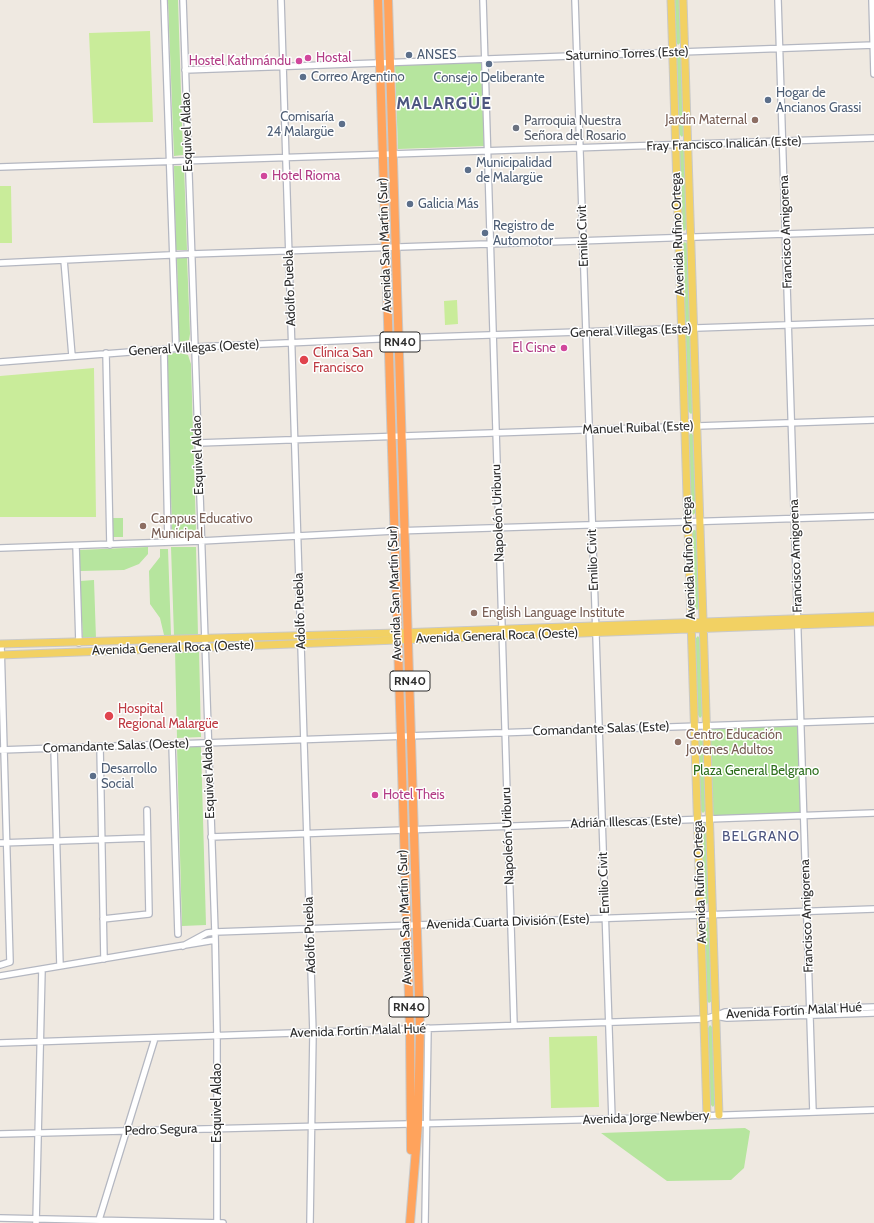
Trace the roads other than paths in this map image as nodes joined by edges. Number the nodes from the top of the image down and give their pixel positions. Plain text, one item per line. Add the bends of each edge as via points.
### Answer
1 (164, 0) edge
2 (183, 0) edge
3 (281, 0) edge
4 (378, 0) edge
5 (388, 0) edge
6 (483, 0) edge
7 (575, 0) edge
8 (671, 0) edge
9 (683, 0) edge
10 (778, 0) edge
11 (872, 0) edge
12 (874, 45) edge
13 (780, 48) junction
14 (672, 52) junction
15 (685, 52) junction
16 (577, 56) junction
17 (485, 59) junction
18 (380, 63) junction
19 (390, 63) junction
20 (283, 67) junction
21 (185, 70) junction
22 (874, 74) edge
23 (874, 138) edge
24 (783, 141) junction
25 (676, 145) junction
26 (688, 145) junction
27 (580, 149) junction
28 (487, 152) junction
29 (394, 155) junction
30 (383, 156) junction
31 (286, 159) junction
32 (170, 162) junction
33 (188, 162) junction
34 (0, 167) edge
35 (874, 231) edge
36 (786, 234) junction
37 (678, 238) junction
38 (691, 238) junction
39 (583, 242) junction
40 (490, 245) junction
41 (397, 248) junction
42 (386, 249) junction
43 (289, 251) junction
44 (191, 254) junction
45 (173, 255) junction
46 (64, 260) junction
47 (0, 263) edge
48 (874, 322) edge
49 (789, 325) junction
50 (682, 329) junction
51 (694, 329) junction
52 (586, 332) junction
53 (493, 335) junction
54 (388, 338) junction
55 (400, 338) junction
56 (292, 342) junction
57 (194, 347) junction
58 (176, 348) junction
59 (164, 349) junction
60 (106, 354) junction
61 (72, 356) junction
62 (0, 362) edge
63 (874, 420) edge
64 (792, 423) junction
65 (697, 426) junction
66 (685, 427) junction
67 (589, 430) junction
68 (496, 433) junction
69 (403, 436) junction
70 (391, 437) junction
71 (295, 440) junction
72 (198, 443) junction
73 (874, 516) edge
74 (794, 519) junction
75 (688, 522) junction
76 (700, 522) junction
77 (592, 525) junction
78 (499, 528) junction
79 (406, 531) junction
80 (394, 532) junction
81 (298, 536) junction
82 (201, 541) junction
83 (168, 542) junction
84 (110, 544) junction
85 (76, 546) junction
86 (0, 548) edge
87 (874, 616) edge
88 (798, 622) junction
89 (874, 622) edge
90 (704, 625) junction
91 (691, 626) junction
92 (596, 629) junction
93 (502, 633) junction
94 (409, 636) junction
95 (397, 637) junction
96 (301, 640) junction
97 (79, 643) junction
98 (205, 643) junction
99 (1, 644) edge
100 (1, 655) edge
101 (874, 720) edge
102 (801, 722) junction
103 (694, 726) junction
104 (708, 726) junction
105 (599, 730) junction
106 (505, 733) junction
107 (412, 736) junction
108 (400, 737) junction
109 (304, 740) junction
110 (208, 743) junction
111 (172, 744) junction
112 (100, 746) junction
113 (54, 748) junction
114 (2, 749) edge
115 (2, 799) edge
116 (147, 810) dead end
117 (874, 813) edge
118 (804, 816) junction
119 (698, 819) junction
120 (711, 819) junction
121 (602, 822) junction
122 (508, 826) junction
123 (403, 829) junction
124 (414, 829) junction
125 (307, 833) junction
126 (211, 836) junction
127 (147, 838) junction
128 (102, 839) junction
129 (56, 841) junction
130 (3, 843) edge
131 (0, 895) edge
132 (8, 895) junction
133 (874, 908) edge
134 (807, 911) junction
135 (713, 914) junction
136 (701, 915) junction
137 (605, 918) junction
138 (103, 919) junction
139 (511, 922) junction
140 (406, 925) junction
141 (417, 925) junction
142 (310, 928) junction
143 (215, 932) junction
144 (178, 934) dead end
145 (215, 940) junction
146 (183, 946) junction
147 (104, 959) junction
148 (0, 965) edge
149 (60, 966) junction
150 (42, 969) junction
151 (0, 976) edge
152 (874, 1007) edge
153 (810, 1012) junction
154 (874, 1013) edge
155 (715, 1016) junction
156 (704, 1019) junction
157 (609, 1022) junction
158 (514, 1025) junction
159 (410, 1028) junction
160 (424, 1028) junction
161 (313, 1033) junction
162 (217, 1036) junction
163 (155, 1038) junction
164 (40, 1042) junction
165 (0, 1043) edge
166 (874, 1110) edge
167 (813, 1112) junction
168 (707, 1116) junction
169 (719, 1116) junction
170 (612, 1119) junction
171 (414, 1124) junction
172 (427, 1124) junction
173 (312, 1127) junction
174 (216, 1128) junction
175 (126, 1131) junction
176 (38, 1133) junction
177 (0, 1134) edge
178 (0, 1218) edge
179 (36, 1221) edge
180 (99, 1222) edge
181 (217, 1223) edge
182 (222, 1223) edge
183 (310, 1223) edge
184 (410, 1223) edge
185 (424, 1223) edge

1 - 32 street
2 - 21 street, Esquivel Aldao
3 - 20 street, Adolfo Puebla
4 - 18 highway, Avenida San Martín (Sur) / RN40
5 - 19 highway, Avenida San Martín (Sur) / RN40
6 - 17 street, Napoleón Uriburu
7 - 16 street, Emilio Civit
8 - 14 main road, Avenida Rufino Ortega
9 - 15 main road, Avenida Rufino Ortega
10 - 13 street, Francisco Amigorena
11 - 12 street
12 - 13 street, Saturnino Torres (Este)
12 - 22 street
13 - 15 street, Saturnino Torres (Este)
13 - 24 street, Francisco Amigorena
14 - 15 street, Saturnino Torres (Este)
14 - 16 street, Saturnino Torres (Este)
14 - 25 main road, Avenida Rufino Ortega
15 - 26 main road, Avenida Rufino Ortega
16 - 17 street, Saturnino Torres (Este)
16 - 27 street, Emilio Civit
17 - 19 street, Saturnino Torres (Este)
17 - 28 street, Napoleón Uriburu
18 - 19 street, Saturnino Torres (Este)
18 - 20 street, Saturnino Torres (Este)
18 - 30 highway, Avenida San Martín (Sur) / RN40
19 - 29 highway, Avenida San Martín (Sur) / RN40
20 - 21 street, Saturnino Torres (Este)
20 - 31 street, Adolfo Puebla
21 - 33 street, Esquivel Aldao
23 - 24 street, Fray Francisco Inalicán (Este)
24 - 26 street, Fray Francisco Inalicán (Este)
24 - 36 street, Francisco Amigorena
25 - 26 street, Fray Francisco Inalicán (Este)
25 - 27 street, Fray Francisco Inalicán (Este)
25 - 37 main road, Avenida Rufino Ortega
26 - 38 main road, Avenida Rufino Ortega
27 - 28 street, Fray Francisco Inalicán (Este)
27 - 39 street, Emilio Civit
28 - 29 street, Fray Francisco Inalicán (Este)
28 - 40 street, Napoleón Uriburu
29 - 30 street, Fray Francisco Inalicán (Este)
29 - 41 highway, Avenida San Martín (Sur) / RN40
30 - 31 street, Fray Francisco Inalicán (Este)
30 - 42 highway, Avenida San Martín (Sur) / RN40
31 - 33 street, Fray Francisco Inalicán (Este)
31 - 43 street, Adolfo Puebla
32 - 33 street, Fray Francisco Inalicán (Este)
32 - 34 street, Fray Francisco Inalicán (Este)
32 - 45 street
33 - 44 street, Esquivel Aldao
35 - 36 street
36 - 38 street
36 - 49 street, Francisco Amigorena
37 - 38 street
37 - 39 street
37 - 50 main road, Avenida Rufino Ortega
38 - 51 main road, Avenida Rufino Ortega
39 - 40 street
39 - 52 street, Emilio Civit
40 - 41 street
40 - 53 street, Napoleón Uriburu
41 - 42 street
41 - 55 highway, Avenida San Martín (Sur) / RN40
42 - 43 street
42 - 54 highway, Avenida San Martín (Sur) / RN40
43 - 44 street
43 - 56 street, Adolfo Puebla
44 - 45 street
44 - 57 street, Esquivel Aldao
45 - 46 street
45 - 58 street
46 - 47 street
46 - 61 street
48 - 49 street, General Villegas (Este)
49 - 51 street, General Villegas (Este)
49 - 64 street, Francisco Amigorena
50 - 51 street, General Villegas (Este)
50 - 52 street, General Villegas (Este)
50 - 66 main road, Avenida Rufino Ortega
51 - 65 main road, Avenida Rufino Ortega
52 - 53 street, General Villegas (Este)
52 - 67 street, Emilio Civit
53 - 55 street, General Villegas (Este)
53 - 68 street, Napoleón Uriburu
54 - 55 street, General Villegas (Este)
54 - 56 street, General Villegas (Oeste)
54 - 70 highway, Avenida San Martín (Sur) / RN40
55 - 69 highway, Avenida San Martín (Sur) / RN40
56 - 57 street, General Villegas (Oeste)
56 - 71 street, Adolfo Puebla
57 - 58 street, General Villegas (Oeste)
57 - 72 street, Esquivel Aldao
58 - 59 street, General Villegas (Oeste)
59 - 60 street, General Villegas (Oeste)
59 - 83 street
60 - 61 street, General Villegas (Oeste)
60 - 84 street
61 - 62 street, General Villegas (Oeste)
63 - 64 street, Manuel Ruibal (Este)
64 - 65 street, Manuel Ruibal (Este)
64 - 74 street, Francisco Amigorena
65 - 66 street, Manuel Ruibal (Este)
65 - 76 main road, Avenida Rufino Ortega
66 - 67 street, Manuel Ruibal (Este)
66 - 75 main road, Avenida Rufino Ortega
67 - 68 street, Manuel Ruibal (Este)
67 - 77 street, Emilio Civit
68 - 69 street, Manuel Ruibal (Este)
68 - 78 street, Napoleón Uriburu
69 - 70 street, Manuel Ruibal (Este)
69 - 79 highway, Avenida San Martín (Sur) / RN40
70 - 71 street, Manuel Ruibal (Este)
70 - 80 highway, Avenida San Martín (Sur) / RN40
71 - 72 street, Manuel Ruibal (Este)
71 - 81 street, Adolfo Puebla
72 - 82 street, Esquivel Aldao
73 - 74 street
74 - 76 street
74 - 88 street, Francisco Amigorena
75 - 76 street
75 - 77 street
75 - 91 main road, Avenida Rufino Ortega
76 - 90 main road, Avenida Rufino Ortega
77 - 78 street
77 - 92 street, Emilio Civit
78 - 79 street
78 - 93 street, Napoleón Uriburu
79 - 80 street
79 - 94 highway, Avenida San Martín (Sur) / RN40
80 - 81 street
80 - 95 highway, Avenida San Martín (Sur) / RN40
81 - 82 street
81 - 96 street, Adolfo Puebla
82 - 83 street
82 - 98 street, Esquivel Aldao
83 - 84 street
84 - 85 street
85 - 86 street
85 - 97 street
87 - 88 main road
88 - 89 main road
88 - 90 main road, Avenida General Roca (Oeste)
88 - 102 street, Francisco Amigorena
90 - 91 main road, Avenida General Roca (Oeste)
90 - 104 main road, Avenida Rufino Ortega
91 - 92 main road, Avenida General Roca (Oeste)
91 - 103 main road, Avenida Rufino Ortega
92 - 93 main road, Avenida General Roca (Oeste)
92 - 105 street, Emilio Civit
93 - 94 main road, Avenida General Roca (Oeste)
93 - 106 street, Napoleón Uriburu
94 - 95 main road, Avenida General Roca (Oeste)
94 - 107 highway, Avenida San Martín (Sur) / RN40
95 - 96 main road, Avenida General Roca (Oeste)
95 - 108 highway, Avenida San Martín (Sur) / RN40
96 - 98 main road, Avenida General Roca (Oeste)
96 - 109 street, Adolfo Puebla
97 - 98 main road, Avenida General Roca (Oeste)
97 - 99 main road, Avenida General Roca (Oeste)
98 - 100 main road, Avenida General Roca (Oeste)
98 - 110 street, Esquivel Aldao
99 - 100 street
100 - 114 street
101 - 102 street, Comandante Salas (Este)
102 - 104 street, Comandante Salas (Este)
102 - 118 street, Francisco Amigorena
103 - 104 street, Comandante Salas (Este)
103 - 105 street, Comandante Salas (Este)
103 - 119 main road, Avenida Rufino Ortega
104 - 120 main road, Avenida Rufino Ortega
105 - 106 street, Comandante Salas (Este)
105 - 121 street, Emilio Civit
106 - 107 street, Comandante Salas (Este)
106 - 122 street, Napoleón Uriburu
107 - 108 street, Comandante Salas (Este)
107 - 124 highway, Avenida San Martín (Sur) / RN40
108 - 109 street, Comandante Salas (Oeste)
108 - 123 highway, Avenida San Martín (Sur) / RN40
109 - 110 street, Comandante Salas (Oeste)
109 - 125 street, Adolfo Puebla
110 - 111 street, Comandante Salas (Oeste)
110 - 126 street, Esquivel Aldao
111 - 112 street, Comandante Salas (Oeste)
111 - 144 street
112 - 113 street, Comandante Salas (Oeste)
112 - 128 street
113 - 114 street, Comandante Salas (Oeste)
113 - 129 street
114 - 115 street
115 - 130 street
116 - 127 street
117 - 118 street, Adrián Illescas (Este)
118 - 120 street, Adrián Illescas (Este)
118 - 134 street, Francisco Amigorena
119 - 120 street, Adrián Illescas (Este)
119 - 121 street, Adrián Illescas (Este)
119 - 136 main road, Avenida Rufino Ortega
120 - 135 main road, Avenida Rufino Ortega
121 - 122 street, Adrián Illescas (Este)
121 - 137 street, Emilio Civit
122 - 124 street, Adrián Illescas (Este)
122 - 139 street, Napoleón Uriburu
123 - 124 street, Adrián Illescas (Este)
123 - 125 street, Adrián Illescas (Este)
123 - 140 highway, Avenida San Martín (Sur) / RN40
124 - 141 highway, Avenida San Martín (Sur) / RN40
125 - 126 street, Adrián Illescas (Este)
125 - 142 street, Adolfo Puebla
126 - 143 street, Esquivel Aldao
127 - 128 street
127 - 138 street via 148,914
128 - 129 street
128 - 138 street
129 - 130 street
129 - 149 street
130 - 132 street
131 - 132 street
132 - 148 street via 10,962
133 - 134 street, Avenida Cuarta División (Este)
134 - 135 street, Avenida Cuarta División (Este)
134 - 153 street, Francisco Amigorena
135 - 136 street, Avenida Cuarta División (Este)
135 - 155 main road, Avenida Rufino Ortega
136 - 137 street, Avenida Cuarta División (Este)
136 - 156 main road, Avenida Rufino Ortega
137 - 139 street, Avenida Cuarta División (Este)
137 - 157 street, Emilio Civit
138 - 147 street
139 - 141 street, Avenida Cuarta División (Este)
139 - 158 street, Napoleón Uriburu
140 - 141 street, Avenida Cuarta División (Este)
140 - 142 street, Avenida Cuarta División (Este)
140 - 159 highway, Avenida San Martín (Sur) / RN40
141 - 160 highway, Avenida San Martín (Sur) / RN40
142 - 143 street, Avenida Cuarta División (Este)
142 - 161 street, Adolfo Puebla
143 - 145 street, Esquivel Aldao
143 - 146 street, Avenida Cuarta División (Este) via 207,933
145 - 146 street
145 - 162 street, Esquivel Aldao
146 - 147 street
147 - 149 street
149 - 150 street
150 - 151 street
150 - 164 street
152 - 153 street, Avenida Fortín Malal Hué
153 - 154 street, Avenida Fortín Malal Hué
153 - 155 street, Avenida Fortín Malal Hué via 725,1012
153 - 167 street, Francisco Amigorena
155 - 156 street, Avenida Fortín Malal Hué
155 - 169 main road, Avenida Rufino Ortega
156 - 157 street, Avenida Fortín Malal Hué
156 - 168 main road, Avenida Rufino Ortega
157 - 158 street, Avenida Fortín Malal Hué
157 - 170 street, Emilio Civit
158 - 160 street, Avenida Fortín Malal Hué
159 - 160 street, Avenida Fortín Malal Hué
159 - 161 street, Avenida Fortín Malal Hué
159 - 171 highway, Avenida San Martín (Sur) / RN40
160 - 171 highway, Avenida San Martín (Sur) / RN40
160 - 172 street
161 - 162 street, Avenida Fortín Malal Hué
161 - 173 street, Adolfo Puebla
162 - 163 street, Avenida Fortín Malal Hué
162 - 174 street, Esquivel Aldao
163 - 164 street, Avenida Fortín Malal Hué
163 - 175 street
164 - 165 street, Avenida Fortín Malal Hué
164 - 176 street
166 - 167 street, Avenida Jorge Newbery
167 - 169 street, Avenida Jorge Newbery
168 - 169 street, Avenida Jorge Newbery
168 - 170 street, Avenida Jorge Newbery
170 - 172 street, Avenida Jorge Newbery
171 - 172 street, Avenida Jorge Newbery
171 - 173 street, Pedro Segura
171 - 184 highway, Avenida San Martín (Sur) / RN40
172 - 185 street
173 - 174 street, Pedro Segura
173 - 183 street, Adolfo Puebla
174 - 175 street, Pedro Segura
174 - 181 street, Esquivel Aldao
175 - 176 street, Pedro Segura
175 - 180 street
176 - 177 street, Pedro Segura
176 - 179 street
178 - 179 street
179 - 180 street
180 - 181 street
181 - 182 street

